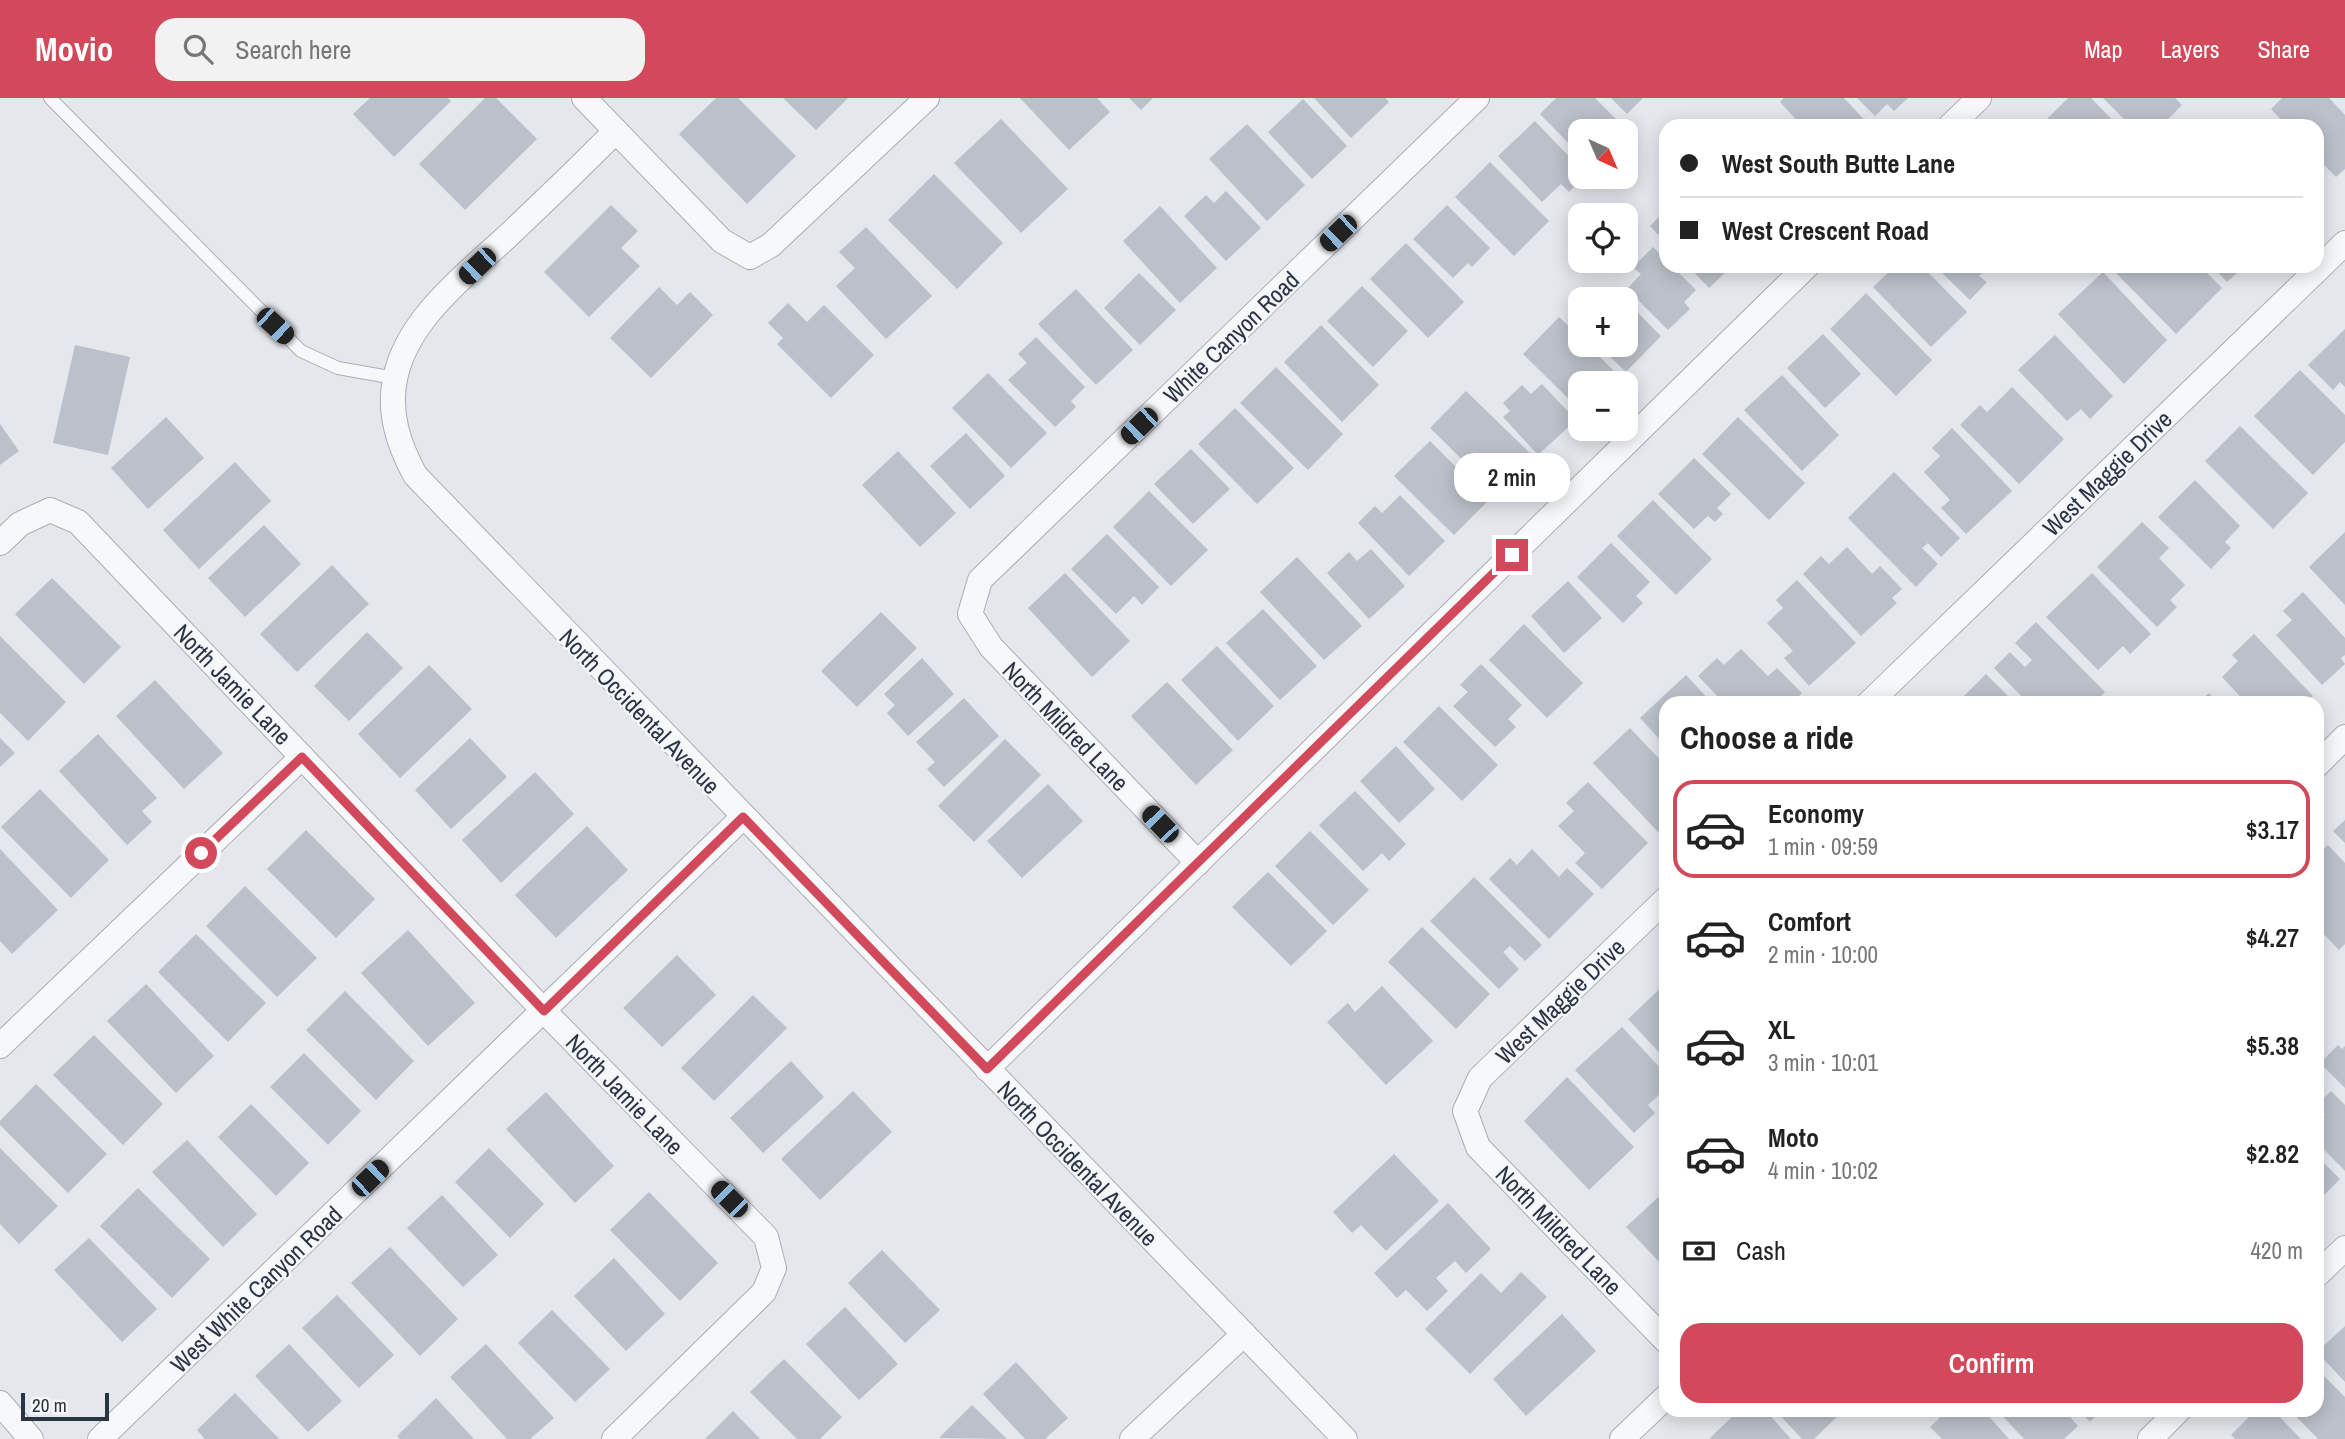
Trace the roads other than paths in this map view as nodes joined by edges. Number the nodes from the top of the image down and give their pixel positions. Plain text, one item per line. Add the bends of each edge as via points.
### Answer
1 (50, 98) edge
2 (584, 98) edge
3 (927, 98) edge
4 (1477, 98) edge
5 (1979, 98) edge
6 (1958, 119) edge
7 (616, 131) junction
8 (2345, 243) edge
9 (2324, 263) edge
10 (1800, 273) edge
11 (2314, 273) edge
12 (395, 378) junction
13 (0, 543) edge
14 (970, 614) joint
15 (1876, 696) edge
16 (2345, 737) edge
17 (302, 757) junction
18 (2324, 758) edge
19 (743, 817) junction
20 (1198, 863) junction
21 (1659, 906) edge
22 (544, 1011) junction
23 (0, 1045) edge
24 (987, 1069) junction
25 (1465, 1111) joint
26 (2345, 1248) edge
27 (2324, 1268) edge
28 (1244, 1334) junction
29 (1659, 1335) edge
30 (0, 1403) edge
31 (1659, 1404) edge
32 (2172, 1417) edge
33 (31, 1439) edge
34 (100, 1439) edge
35 (614, 1439) edge
36 (1132, 1439) edge
37 (1345, 1439) edge
38 (1622, 1439) edge
39 (2150, 1439) edge

1 - 12 lane via 301,351 338,368
2 - 7 street
3 - 7 street via 771,245 750,257 722,241
4 - 14 street, White Canyon Road via 980,580
5 - 6 street
7 - 12 street, North Occidental Avenue via 437,304 410,339
8 - 9 street, West Maggie Drive
10 - 20 street
11 - 15 street, West Maggie Drive
12 - 19 street, North Occidental Avenue via 393,415 399,444 415,475
13 - 17 street, North Jamie Lane via 20,524 50,510 78,522
14 - 20 street, North Mildred Lane via 991,647
16 - 18 street
17 - 22 street, North Jamie Lane
17 - 23 street
19 - 22 street, West White Canyon Road
19 - 24 street, North Occidental Avenue
20 - 24 street
21 - 25 street, West Maggie Drive via 1480,1078
22 - 34 street, West White Canyon Road
22 - 35 street, North Jamie Lane via 766,1237 774,1268 764,1292
24 - 28 street, North Occidental Avenue
25 - 29 street, North Mildred Lane via 1478,1147
26 - 27 street
28 - 36 street
28 - 37 street, North Occidental Avenue
30 - 33 street
31 - 38 street
32 - 39 street

